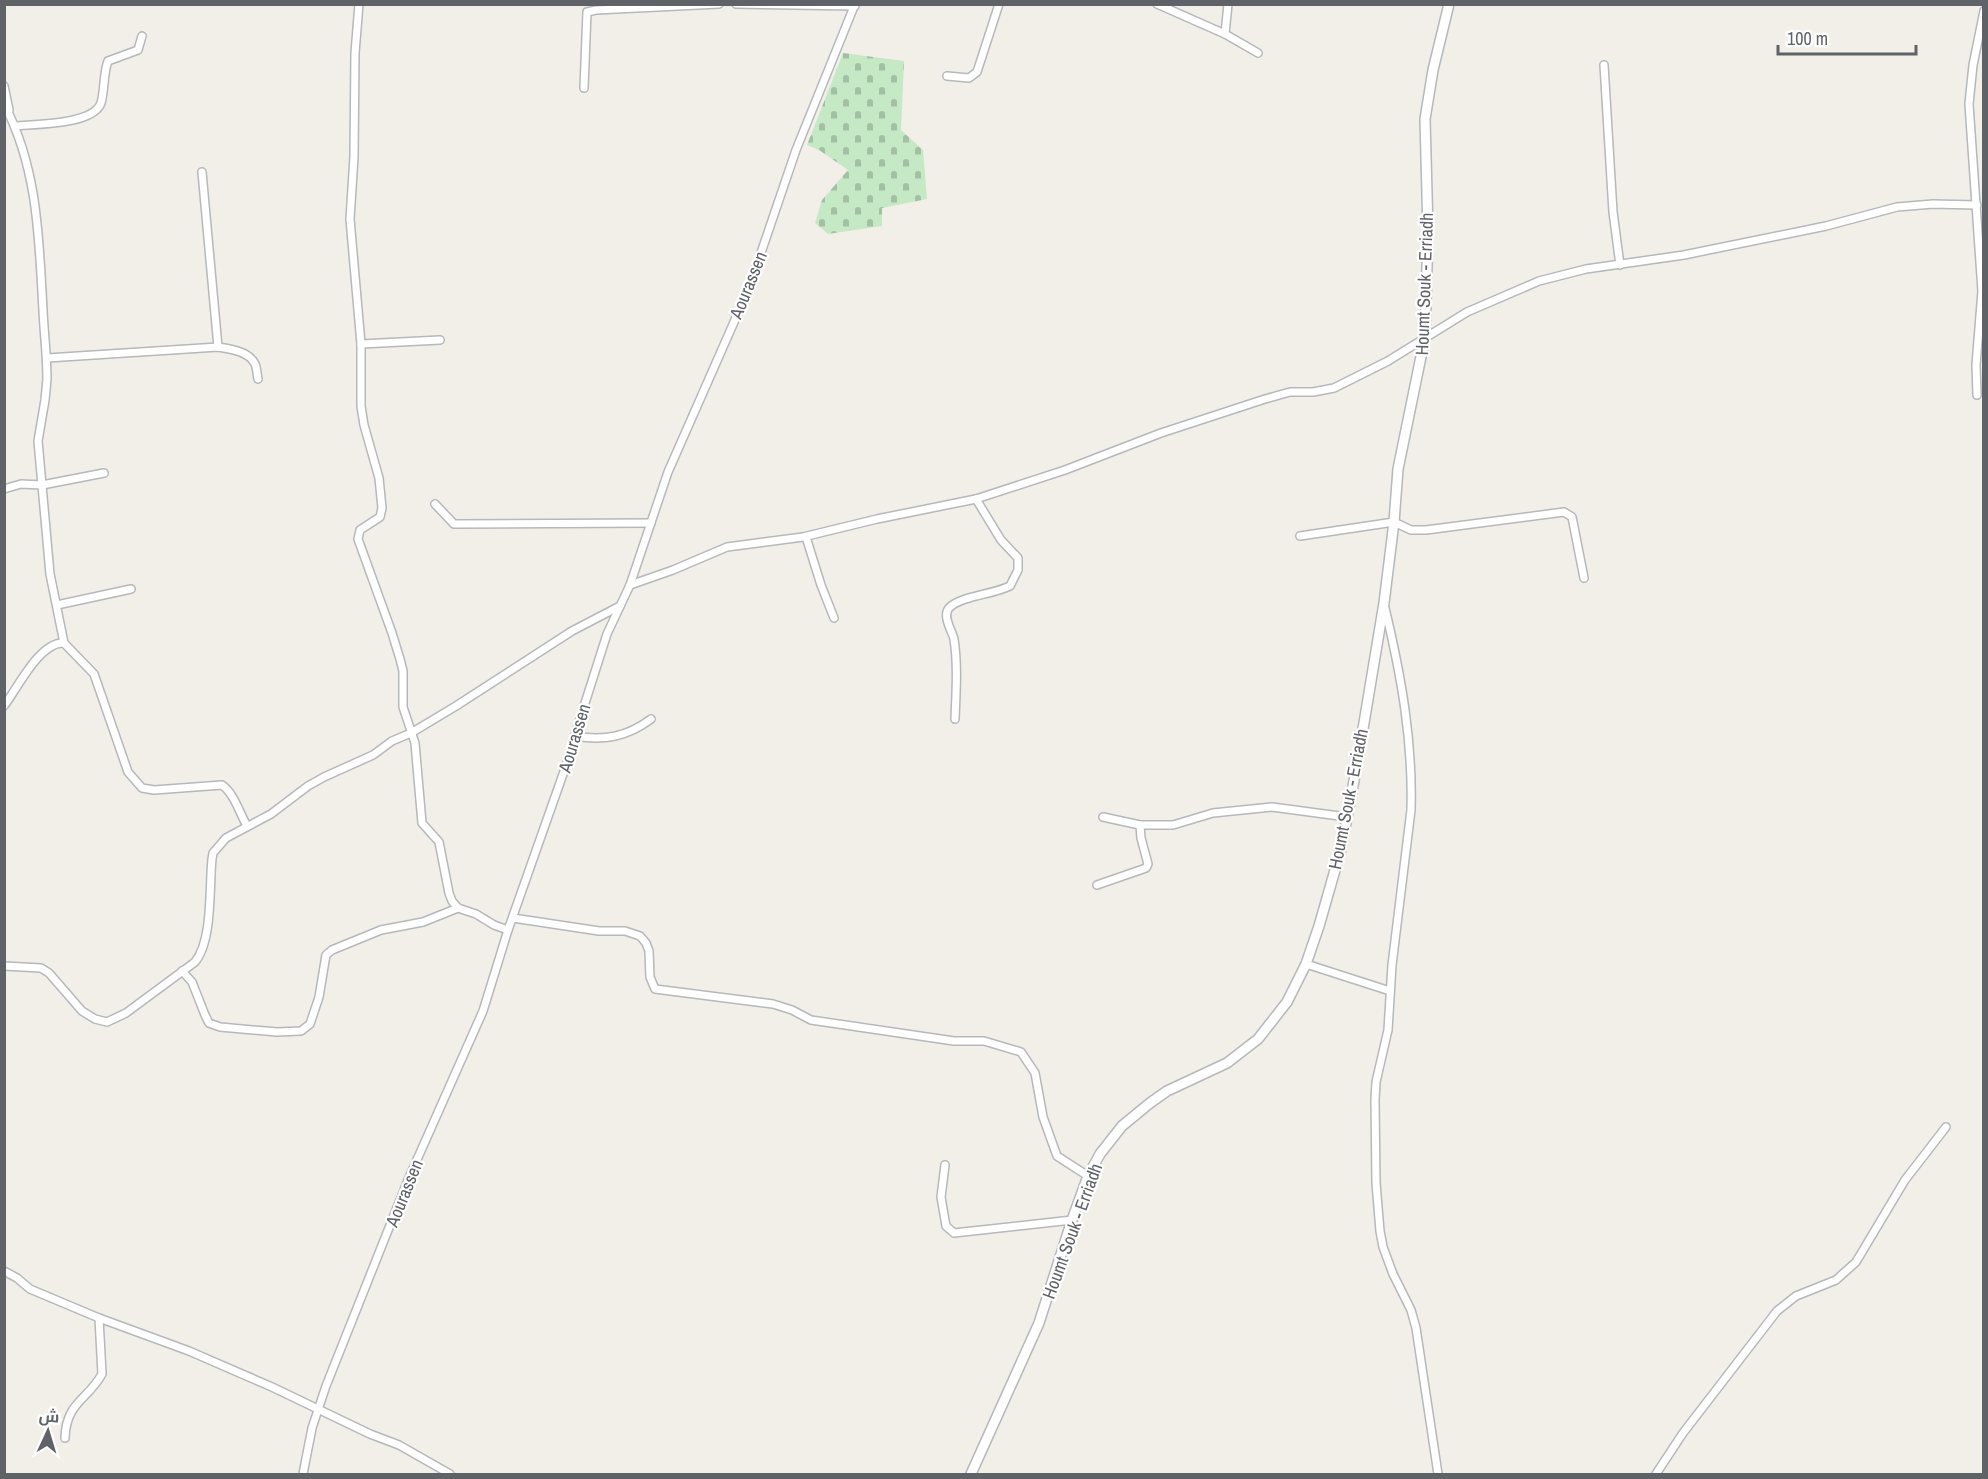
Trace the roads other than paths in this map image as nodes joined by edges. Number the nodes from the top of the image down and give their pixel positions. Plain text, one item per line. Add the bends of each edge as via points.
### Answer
1 (359, 4) edge
2 (719, 4) edge
3 (736, 4) edge
4 (999, 4) edge
5 (1158, 4) edge
6 (1228, 4) edge
7 (1449, 4) edge
8 (855, 5) edge
9 (1983, 11) edge
10 (1225, 34) junction
11 (142, 36) dead end
12 (1258, 53) dead end
13 (1604, 65) dead end
14 (947, 76) dead end
15 (4, 86) edge
16 (584, 88) dead end
17 (4, 104) edge
18 (11, 116) junction
19 (15, 126) junction
20 (202, 172) dead end
21 (1977, 205) junction
22 (1620, 265) junction
23 (1425, 337) junction
24 (440, 340) dead end
25 (361, 344) junction
26 (218, 347) junction
27 (47, 358) junction
28 (258, 379) dead end
29 (1977, 395) dead end
30 (104, 473) dead end
31 (42, 485) junction
32 (4, 489) edge
33 (976, 499) junction
34 (435, 504) dead end
35 (1394, 522) junction
36 (651, 523) junction
37 (1300, 536) dead end
38 (806, 537) junction
39 (1584, 578) dead end
40 (630, 585) junction
41 (130, 589) dead end
42 (1384, 603) junction
43 (57, 605) junction
44 (620, 606) junction
45 (834, 618) dead end
46 (64, 643) junction
47 (4, 706) edge
48 (651, 719) dead end
49 (955, 719) dead end
50 (411, 733) junction
51 (575, 736) junction
52 (1103, 817) dead end
53 (1347, 817) junction
54 (1140, 825) junction
55 (247, 826) junction
56 (1097, 885) dead end
57 (458, 908) junction
58 (513, 918) junction
59 (508, 930) junction
60 (1306, 964) junction
61 (4, 966) edge
62 (182, 971) junction
63 (1390, 991) junction
64 (1946, 1127) dead end
65 (945, 1165) dead end
66 (1088, 1176) junction
67 (1072, 1220) junction
68 (4, 1271) edge
69 (99, 1318) junction
70 (318, 1409) junction
71 (65, 1438) dead end
72 (303, 1474) edge
73 (450, 1474) edge
74 (971, 1474) edge
75 (1438, 1474) edge
76 (1656, 1474) edge

1 - 25 street via 350,219
2 - 16 street via 587,12
3 - 8 street
4 - 14 street via 977,72 969,78
5 - 10 street
6 - 10 street
7 - 23 street, Houmt Souk - Erriadh via 1425,119
8 - 36 street, Aourassen via 796,150 749,288 668,472
9 - 21 street via 1970,104
10 - 12 street
11 - 19 street via 138,50 108,62 101,101 95,112 66,121
13 - 22 street
15 - 18 street
17 - 18 street
18 - 19 street
19 - 27 street via 34,193
20 - 26 street
21 - 22 street via 1897,207 1684,255
21 - 29 street via 1982,309
22 - 23 street via 1539,281 1491,301
23 - 33 street via 1334,388 1265,399
23 - 35 street, Houmt Souk - Erriadh via 1398,469
24 - 25 street
25 - 50 street via 364,425 379,478 382,508 380,517 360,530 358,539 400,659 403,707
26 - 27 street
26 - 28 street via 247,356 255,363
27 - 31 street via 38,441
30 - 31 street
31 - 32 street via 21,484
31 - 43 street
33 - 38 street
33 - 49 street via 1019,564 1010,586 962,601 947,614 954,639
34 - 36 street via 454,524
35 - 37 street
35 - 39 street via 1411,530 1426,530 1568,513
35 - 42 street, Houmt Souk - Erriadh
36 - 40 street, Aourassen
38 - 40 street via 727,547
38 - 45 street
40 - 44 street, Aourassen
41 - 43 street
42 - 53 street, Houmt Souk - Erriadh
42 - 63 street via 1406,708 1411,785
43 - 46 street
44 - 50 street via 544,648
44 - 51 street, Aourassen via 607,634
46 - 47 street via 54,644 36,659
46 - 55 street via 94,674 123,761 141,788 222,785
48 - 51 street via 633,732 616,736
50 - 55 street via 324,777
50 - 57 street via 422,823 439,842 449,893
51 - 58 street, Aourassen
52 - 54 street
53 - 54 street via 1272,807 1213,813 1173,825
53 - 60 street, Houmt Souk - Erriadh
54 - 56 street via 1146,868
55 - 62 street via 226,838 213,853 202,953
57 - 59 street
57 - 62 street via 423,922 381,930 332,950 326,955 310,1024 301,1031 277,1032 209,1023 192,982
58 - 59 street, Aourassen
58 - 66 street via 639,936 649,951 651,983 655,989 773,1004 811,1020 954,1041 984,1041 1021,1052 1035,1073 1043,1117 1057,1156
59 - 70 street, Aourassen via 472,1039 408,1180
60 - 63 street
60 - 66 street, Houmt Souk - Erriadh via 1287,1002 1258,1039 1227,1063 1167,1091 1122,1125
61 - 62 street via 41,968 82,1011 107,1022 126,1013
63 - 75 street via 1388,1030 1376,1082 1380,1231 1393,1274 1412,1310
64 - 76 street via 1905,1180 1856,1262 1836,1280 1796,1296 1777,1311
65 - 67 street via 941,1197 946,1226 954,1233
66 - 67 street, Houmt Souk - Erriadh
67 - 74 street, Houmt Souk - Erriadh via 1039,1323
68 - 69 street via 30,1289
69 - 70 street via 189,1351
69 - 71 street via 102,1374 71,1411 65,1423
70 - 72 street, Aourassen
70 - 73 street via 399,1445

